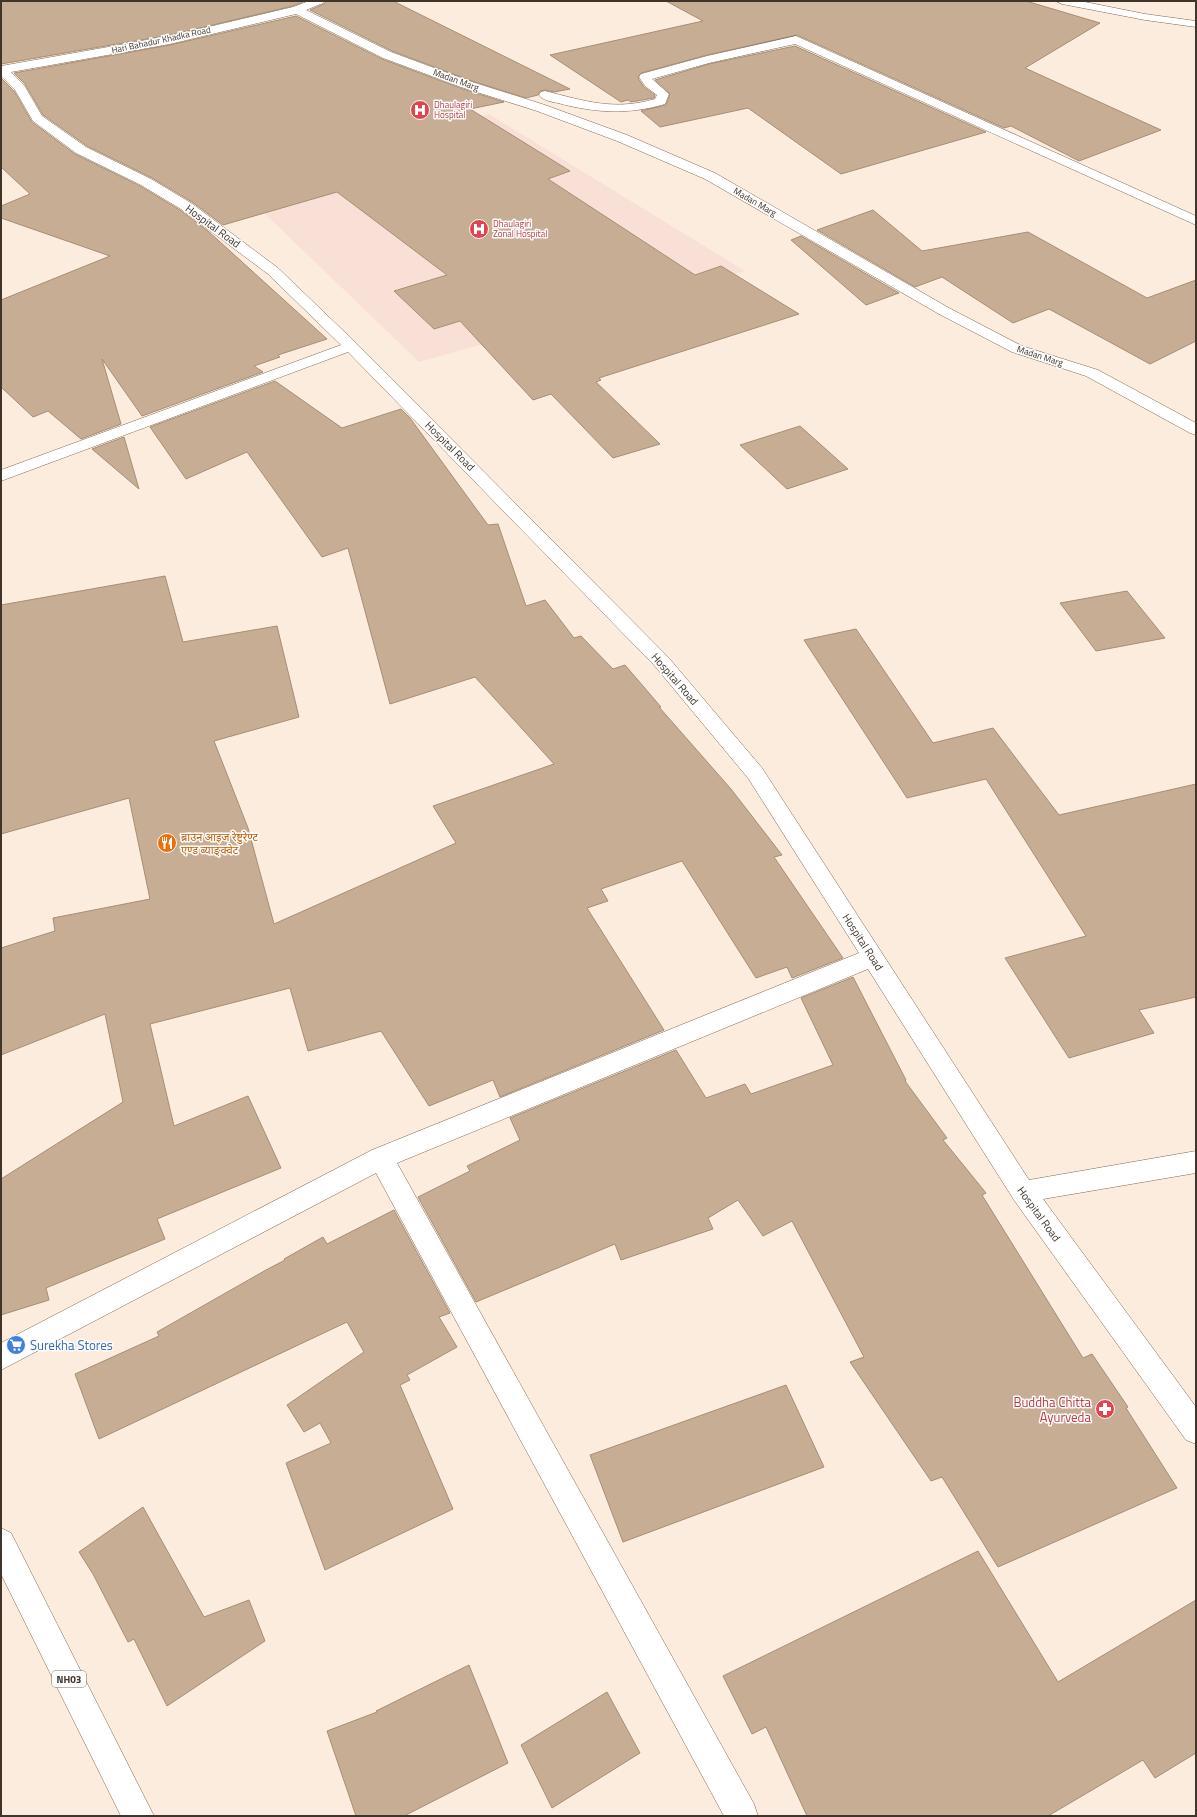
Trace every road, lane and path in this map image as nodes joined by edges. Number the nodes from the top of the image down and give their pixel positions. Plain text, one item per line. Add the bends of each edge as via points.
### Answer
1 (319, 1) edge
2 (1062, 1) edge
3 (297, 10) junction
4 (1196, 24) edge
5 (2, 70) edge
6 (468, 85) junction
7 (507, 85) dead end
8 (536, 92) dead end
9 (1196, 221) edge
10 (351, 346) junction
11 (1196, 430) edge
12 (1, 476) edge
13 (873, 957) junction
14 (381, 1158) junction
15 (1196, 1162) edge
16 (1023, 1192) junction
17 (1, 1357) edge
18 (1196, 1430) edge
19 (1, 1543) edge
20 (138, 1816) edge
21 (742, 1816) edge

1 - 3 street, Hari Bahadur Khadka Road
2 - 4 street
3 - 5 street, Hari Bahadur Khadka Road via 170,40
3 - 6 street, Madan Marg via 386,55
5 - 10 street, Hospital Road via 20,88 37,118 81,150 146,182 186,206 273,271
6 - 7 street
6 - 11 street, Madan Marg via 541,108 622,138 710,176 944,311 1016,349 1092,373
8 - 9 street via 588,106 618,109 644,106 661,101 663,94 646,77 796,40
10 - 12 street
10 - 13 street, Hospital Road via 661,661 755,773
13 - 14 street
13 - 16 street, Hospital Road
14 - 17 street
14 - 21 street
15 - 16 street
16 - 18 street, Hospital Road
19 - 20 street, NH03

